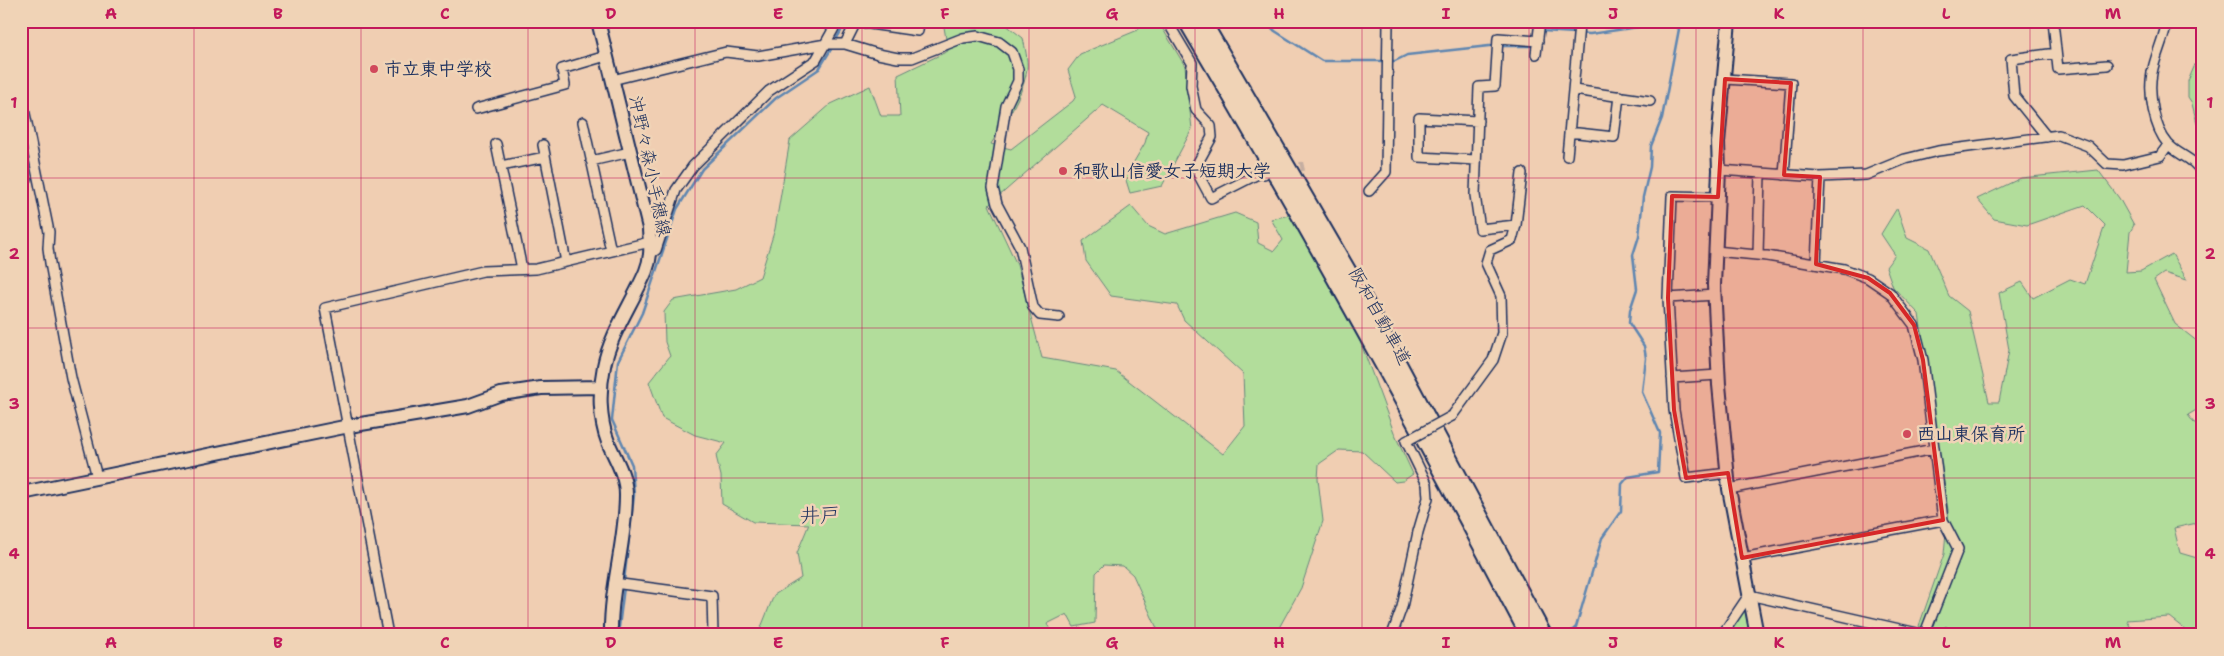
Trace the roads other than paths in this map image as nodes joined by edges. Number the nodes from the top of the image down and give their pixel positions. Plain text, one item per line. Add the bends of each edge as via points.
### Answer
1 (598, 21) edge
2 (838, 21) edge
3 (920, 21) edge
4 (1167, 21) edge
5 (1187, 21) edge
6 (1202, 21) edge
7 (1388, 21) edge
8 (1540, 21) edge
9 (1729, 21) edge
10 (2053, 21) edge
11 (2167, 21) edge
12 (875, 23) edge
13 (1538, 41) junction
14 (826, 44) junction
15 (845, 44) junction
16 (2056, 53) junction
17 (1536, 54) dead end
18 (606, 56) junction
19 (2107, 65) dead end
20 (1725, 79) junction
21 (612, 80) junction
22 (1574, 90) junction
23 (21, 94) edge
24 (1619, 96) junction
25 (1650, 101) dead end
26 (476, 109) dead end
27 (1478, 121) junction
28 (582, 122) dead end
29 (1569, 132) junction
30 (2047, 137) junction
31 (496, 144) dead end
32 (543, 145) dead end
33 (2168, 145) junction
34 (630, 152) junction
35 (1567, 156) dead end
36 (545, 157) junction
37 (1476, 160) junction
38 (591, 161) junction
39 (501, 166) junction
40 (1719, 170) junction
41 (1522, 173) dead end
42 (1760, 173) junction
43 (1264, 174) dead end
44 (2203, 174) edge
45 (1784, 175) junction
46 (1820, 177) junction
47 (1369, 191) dead end
48 (1718, 197) junction
49 (1516, 225) junction
50 (650, 248) junction
51 (611, 251) junction
52 (1715, 251) junction
53 (1758, 255) junction
54 (566, 262) junction
55 (1816, 264) junction
56 (522, 269) junction
57 (1715, 296) junction
58 (1668, 298) junction
59 (1059, 317) dead end
60 (1718, 375) junction
61 (1672, 378) junction
62 (601, 387) junction
63 (349, 426) junction
64 (1934, 449) junction
65 (1728, 473) junction
66 (97, 477) junction
67 (1729, 489) junction
68 (24, 492) edge
69 (1943, 520) junction
70 (1742, 558) junction
71 (614, 583) junction
72 (1749, 595) junction
73 (1761, 634) edge
74 (1926, 634) edge
75 (388, 635) edge
76 (611, 635) edge
77 (712, 635) edge
78 (1392, 635) edge
79 (1529, 635) edge
80 (1543, 635) edge
81 (1722, 635) edge

1 - 18 street, 沖野々森小手穂線
2 - 14 street
3 - 12 street via 918,31
4 - 43 street via 1192,63 1191,86 1196,110 1211,126 1212,137 1196,166 1211,198
5 - 79 highway, 阪和自動車道 via 1348,299
6 - 80 highway, 阪和自動車道 via 1359,291
7 - 47 street via 1386,172
8 - 13 street
8 - 22 street via 1579,25
9 - 20 street
10 - 16 street
11 - 33 street via 2152,75 2152,109
12 - 15 street via 856,22
13 - 17 street
13 - 27 street via 1498,38 1495,86 1479,87
14 - 15 street
14 - 21 street via 758,56 726,52
14 - 50 street via 816,60 769,91 694,166 676,190 656,250
15 - 59 street via 878,54 912,58 963,38 978,36 999,42 1012,52 1018,81 1006,106 993,188 997,204 1020,248 1033,307 1040,316
16 - 19 street via 2058,69
16 - 30 street via 2011,59 2014,96
18 - 21 street, 沖野々森小手穂線
18 - 26 street via 562,69 565,85
20 - 40 street via 1718,143
20 - 45 street via 1791,83
21 - 34 street, 沖野々森小手穂線
22 - 24 street
22 - 29 street
23 - 66 street via 49,232 50,263 71,378
24 - 25 street
24 - 29 street via 1614,138
27 - 37 street
27 - 37 street via 1419,118 1419,157
28 - 38 street
29 - 35 street
30 - 33 street via 2059,135 2088,146 2107,164 2123,165 2160,156
30 - 46 street via 1938,151 1905,159 1866,175
31 - 39 street
32 - 36 street
33 - 44 street via 2190,158
34 - 38 street
34 - 50 street, 沖野々森小手穂線
36 - 39 street
36 - 54 street
37 - 49 street via 1475,195 1480,229
38 - 51 street
39 - 56 street
40 - 42 street
40 - 48 street
41 - 49 street
42 - 45 street
42 - 53 street
45 - 46 street
46 - 55 street
48 - 52 street
48 - 58 street via 1672,196
49 - 78 street, bridge via 1512,240 1490,250 1486,263 1500,296 1502,333 1493,360 1452,416 1406,442 1426,484 1428,498 1402,607
50 - 51 street
50 - 62 street, 沖野々森小手穂線 via 647,269 608,353
51 - 54 street
52 - 53 street
52 - 57 street
53 - 55 street
54 - 56 street
55 - 64 street via 1868,278 1890,293 1914,325 1923,360
56 - 63 street via 483,271 325,308
57 - 58 street
57 - 60 street
58 - 61 street
60 - 61 street
60 - 65 street
61 - 65 street via 1686,478
62 - 63 street via 541,388 500,394 468,406
62 - 71 street, 沖野々森小手穂線 via 603,424 625,480 626,494
63 - 66 street
63 - 75 street
64 - 67 street
64 - 69 street
65 - 67 street
66 - 68 street
67 - 70 street
69 - 70 street
69 - 74 street via 1958,548
70 - 72 street
71 - 76 street, 沖野々森小手穂線
71 - 77 street via 712,596
72 - 73 street
72 - 74 street
72 - 81 street

